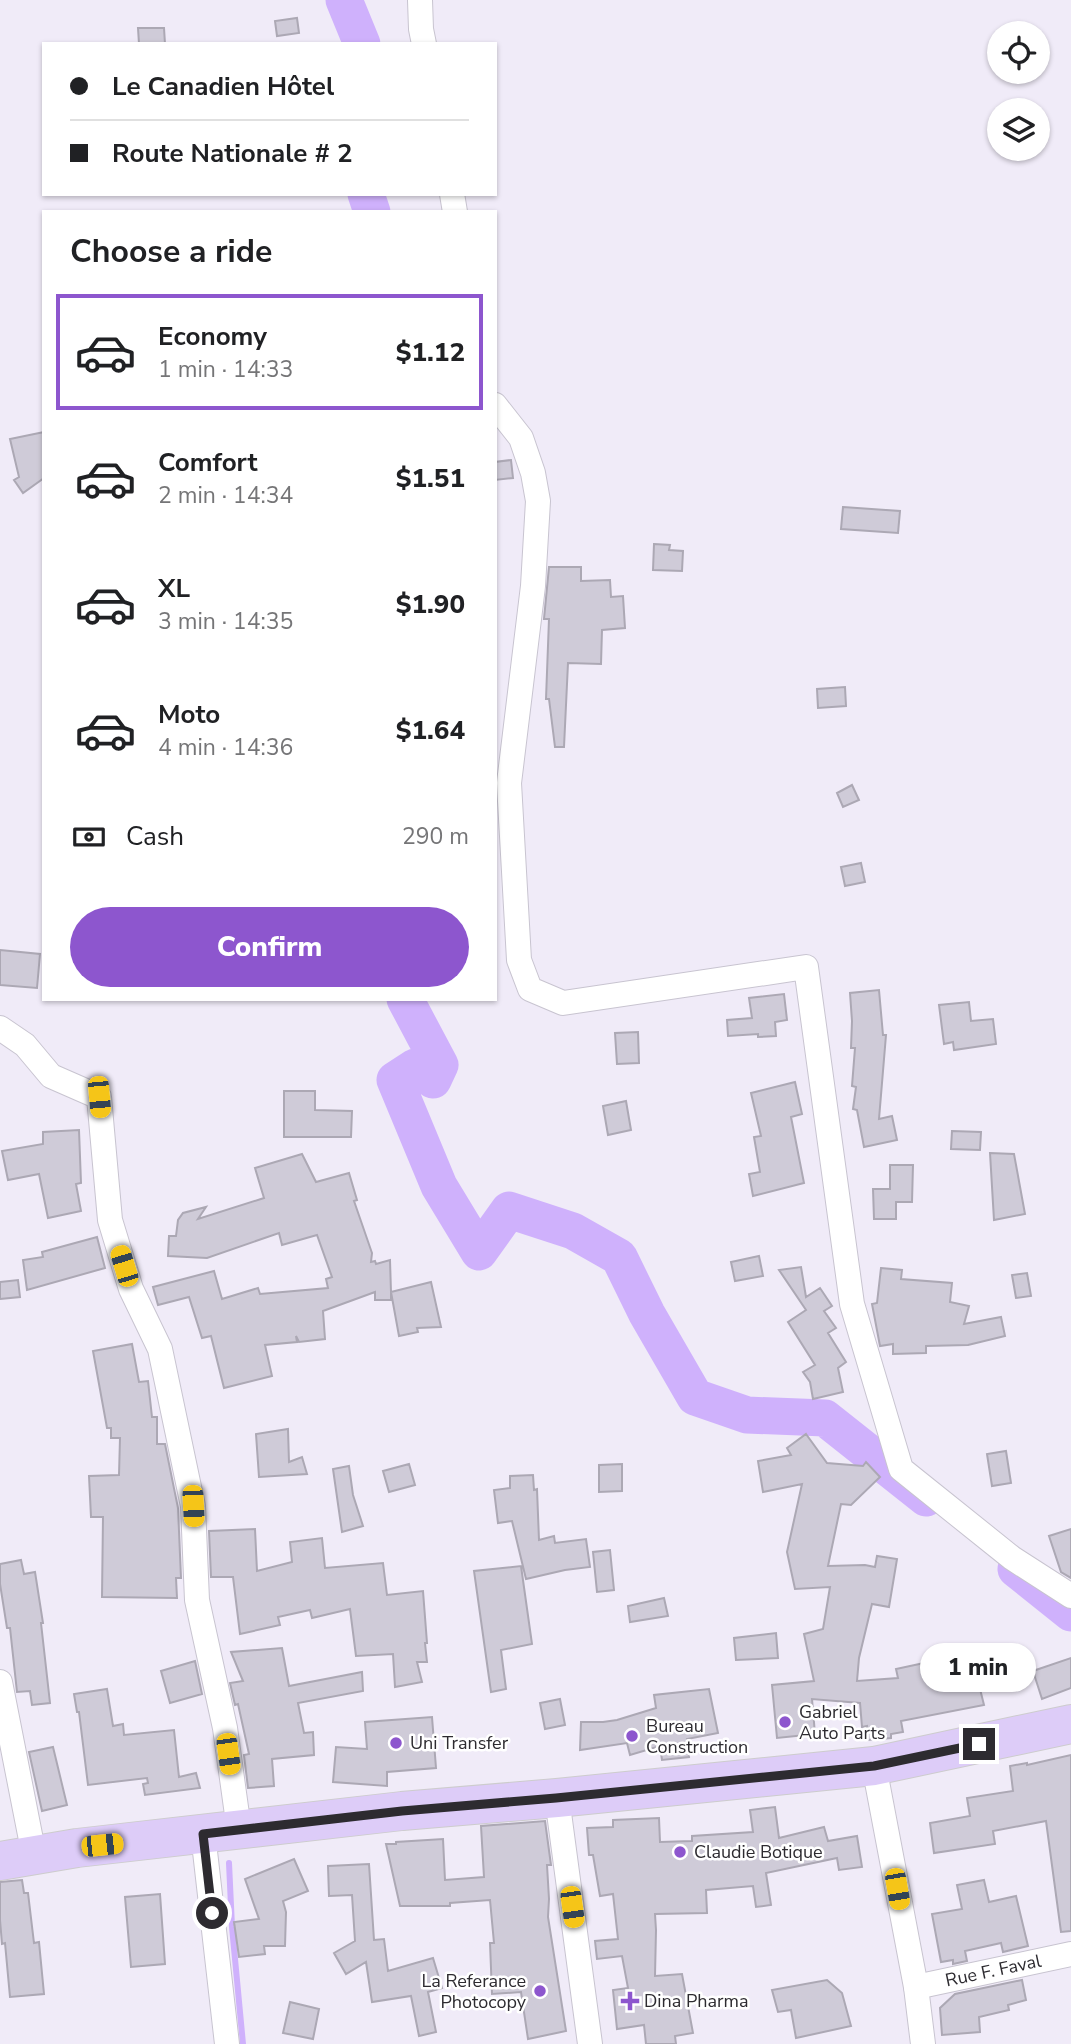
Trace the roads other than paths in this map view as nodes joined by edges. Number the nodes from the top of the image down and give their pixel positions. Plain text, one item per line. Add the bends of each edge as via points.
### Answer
1 (420, 0) edge
2 (424, 42) edge
3 (497, 408) edge
4 (0, 1028) edge
5 (1071, 1596) edge
6 (0, 1682) edge
7 (1071, 1724) edge
8 (874, 1766) junction
9 (556, 1798) junction
10 (221, 1832) junction
11 (17, 1858) edge
12 (1071, 1954) edge
13 (916, 1987) junction
14 (227, 2044) edge
15 (590, 2044) edge
16 (923, 2044) edge

1 - 2 street
3 - 5 street via 521,438 538,501 533,586 509,783 519,960 530,989 563,1003 806,967 852,1304 901,1469 1012,1558
4 - 10 street via 25,1045 51,1076 99,1097 110,1220 131,1289 160,1349 193,1506 197,1600 225,1728
6 - 11 street
7 - 8 main road
8 - 9 main road
8 - 13 street
9 - 10 main road
9 - 15 street
10 - 11 main road
10 - 14 street
12 - 13 street, Rue F. Faval
13 - 16 street

